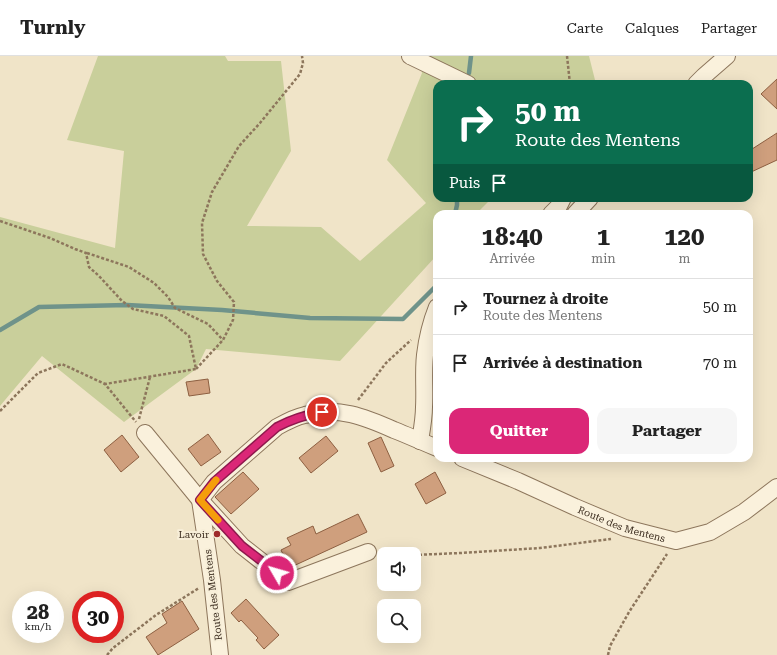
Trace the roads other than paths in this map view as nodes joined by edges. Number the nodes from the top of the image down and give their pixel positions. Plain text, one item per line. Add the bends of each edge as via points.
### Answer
1 (410, 56) edge
2 (727, 56) edge
3 (460, 80) edge
4 (700, 80) edge
5 (561, 202) edge
6 (586, 202) edge
7 (555, 210) edge
8 (579, 210) edge
9 (433, 319) edge
10 (141, 429) road end
11 (420, 441) junction
12 (433, 446) edge
13 (472, 462) edge
14 (777, 487) edge
15 (200, 500) junction
16 (368, 552) dead end
17 (220, 655) edge

1 - 3 street
2 - 4 street
5 - 7 street
6 - 8 street
9 - 11 street via 425,355
10 - 15 street
11 - 12 street
11 - 15 street via 367,418 346,413 322,412 306,415 277,427 214,482
13 - 14 street, Route des Mentens via 625,528 676,541 710,532 744,512
15 - 16 street via 242,546 288,582
15 - 17 street, Route des Mentens

